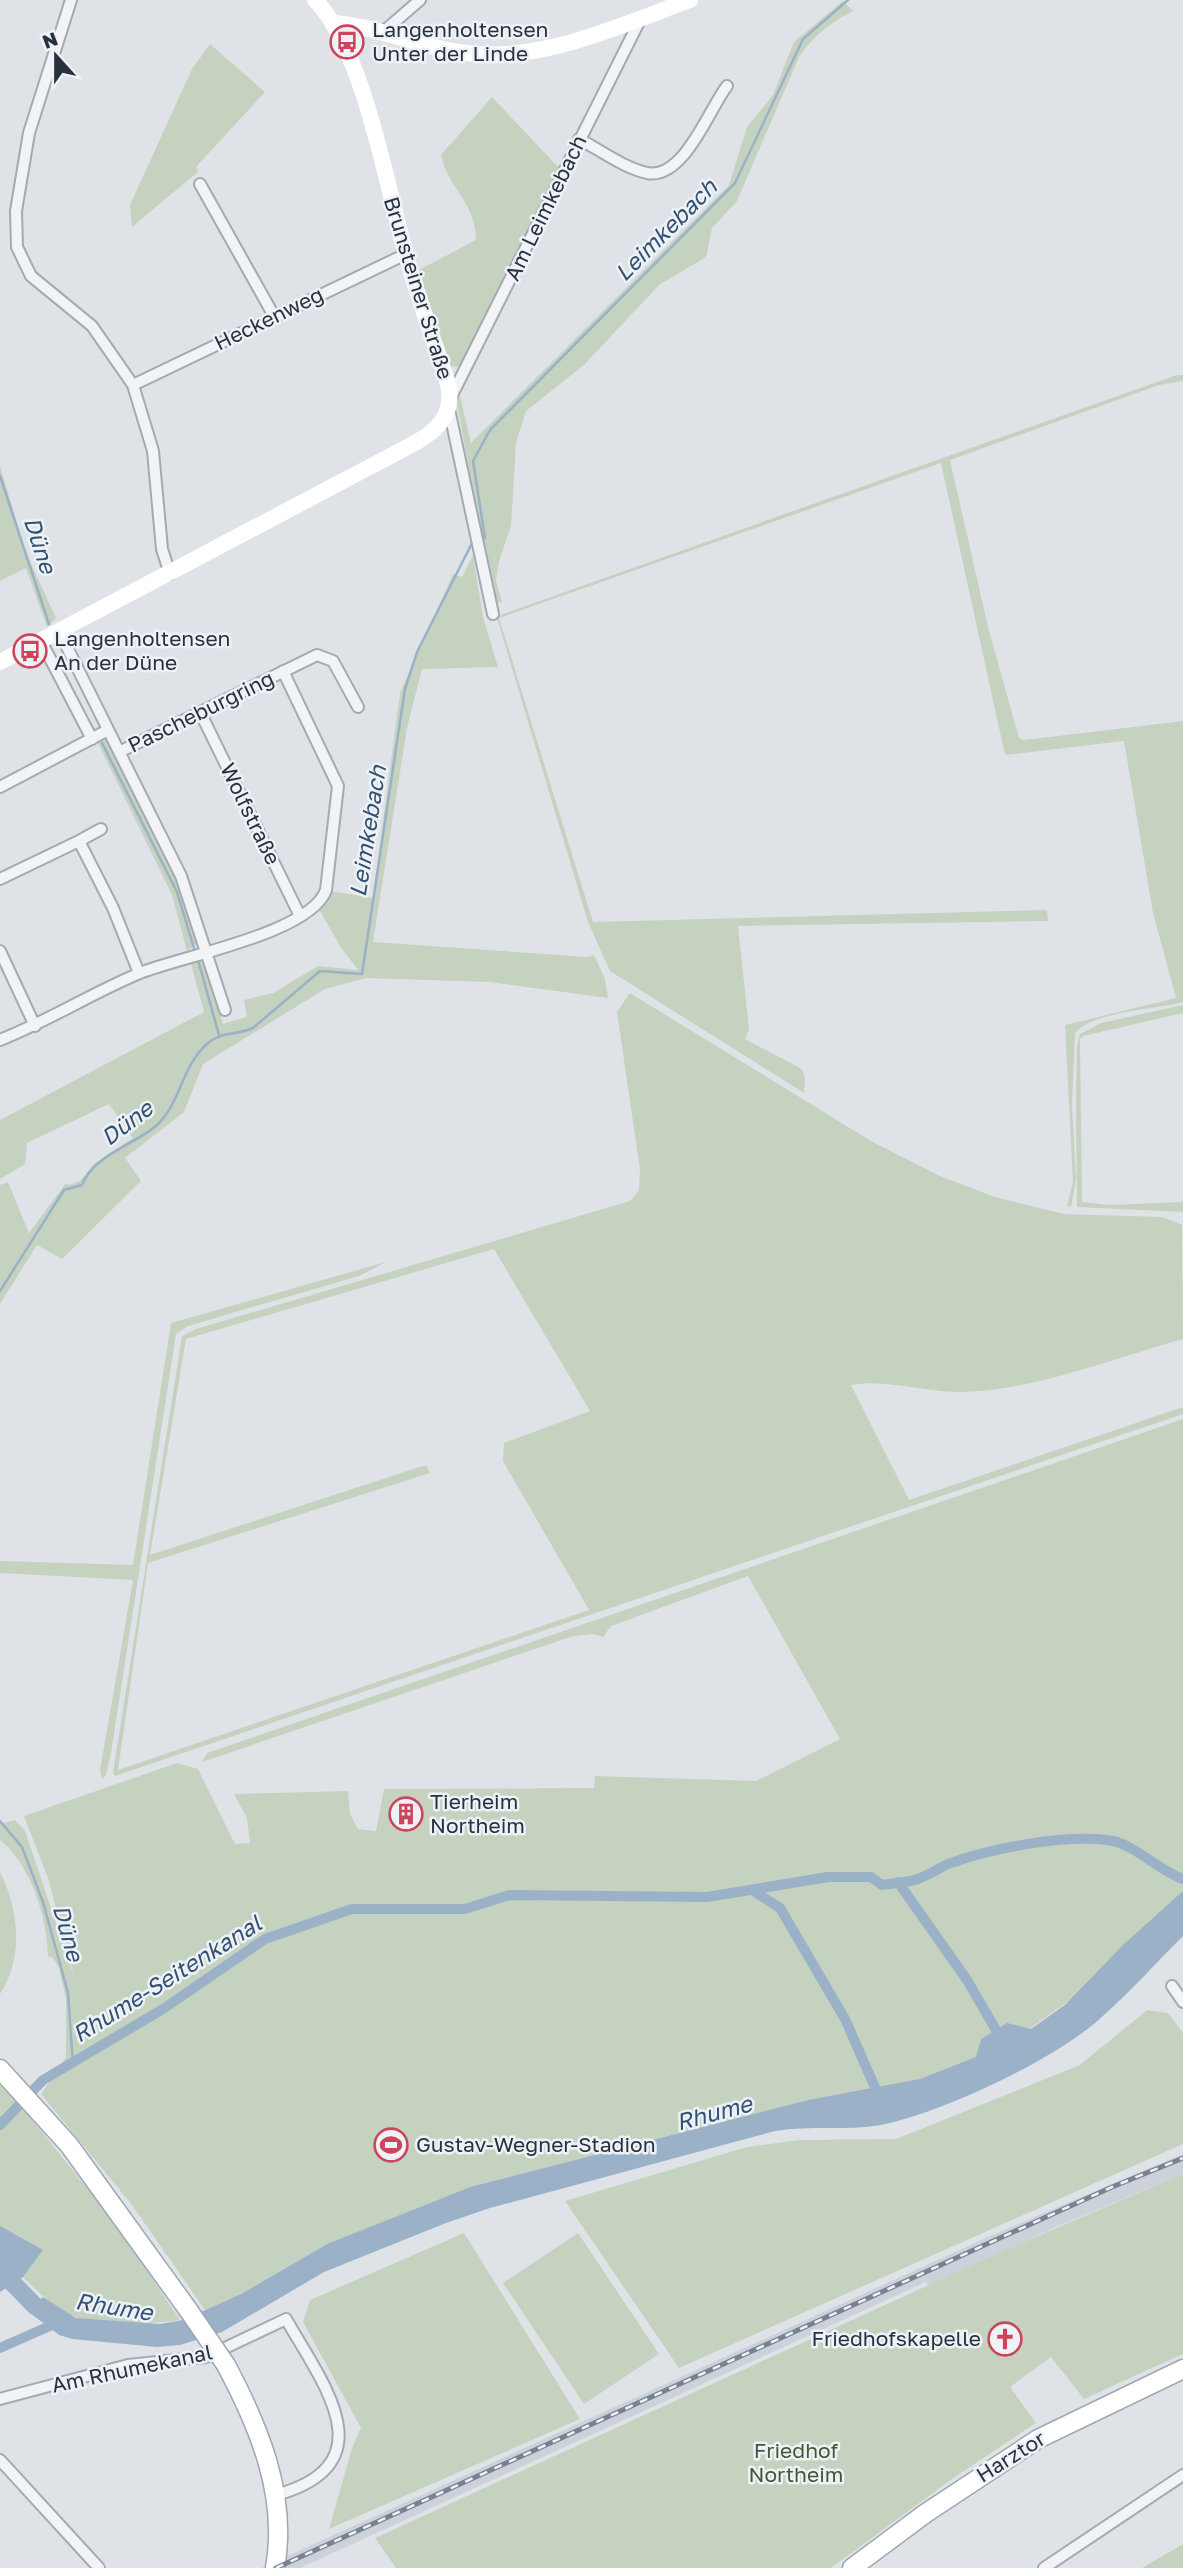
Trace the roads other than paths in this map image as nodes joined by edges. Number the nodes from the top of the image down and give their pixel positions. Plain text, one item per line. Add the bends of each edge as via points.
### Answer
1 (71, 0) edge
2 (315, 0) edge
3 (420, 0) edge
4 (690, 0) edge
5 (640, 18) junction
6 (335, 23) junction
7 (383, 32) junction
8 (727, 86) dead end
9 (579, 139) junction
10 (200, 184) dead end
11 (406, 254) junction
12 (274, 316) junction
13 (133, 385) junction
14 (449, 404) junction
15 (170, 574) junction
16 (493, 614) dead end
17 (59, 631) junction
18 (41, 641) junction
19 (0, 662) edge
20 (284, 671) junction
21 (358, 707) dead end
22 (200, 712) junction
23 (108, 730) junction
24 (92, 739) junction
25 (119, 752) junction
26 (0, 787) edge
27 (101, 829) dead end
28 (79, 841) junction
29 (0, 879) edge
30 (300, 916) junction
31 (0, 951) edge
32 (206, 951) junction
33 (139, 974) junction
34 (225, 1010) dead end
35 (35, 1026) junction
36 (0, 1040) edge
37 (1172, 1986) dead end
38 (1183, 2002) edge
39 (0, 2069) edge
40 (1183, 2369) edge
41 (0, 2399) edge
42 (0, 2460) edge
43 (1183, 2475) edge
44 (276, 2495) junction
45 (99, 2568) edge
46 (275, 2568) edge
47 (852, 2568) edge
48 (1044, 2568) edge

1 - 13 street via 29,133 16,211 17,247 32,276 92,326
2 - 6 street
3 - 7 street
4 - 5 street
5 - 7 street via 565,43 492,54 455,51
5 - 9 street, Am Leimkebach
6 - 7 street
6 - 11 street, Brunsteiner Straße via 371,124
8 - 9 street via 684,155 662,171 640,171
9 - 14 street, Am Leimkebach
10 - 12 street
11 - 12 street, Heckenweg
11 - 14 street, Brunsteiner Straße
12 - 13 street, Heckenweg
13 - 15 street via 153,451 162,549
14 - 15 street, Brunsteiner Straße via 441,424 422,439
14 - 16 street
15 - 17 street, Brunsteiner Straße
17 - 18 street, Brunsteiner Straße
17 - 23 street, Pascheburgring
18 - 19 street, Brunsteiner Straße
18 - 24 street
20 - 21 street, Pascheburgring via 317,655 328,656
20 - 22 street, Pascheburgring
20 - 30 street, Pascheburgring via 338,790 326,890 320,902
22 - 25 street, Pascheburgring
22 - 30 street, Wolfstraße
23 - 24 street
23 - 25 street, Pascheburgring
24 - 26 street
25 - 32 street, Pascheburgring via 181,876
27 - 28 street
28 - 29 street
28 - 33 street
30 - 32 street, Pascheburgring via 259,936
31 - 35 street
32 - 33 street
32 - 34 street, Pascheburgring
33 - 35 street
35 - 36 street
37 - 38 street
39 - 44 main road, bridge via 69,2146 226,2365 254,2421
40 - 47 main road, Harztor via 1038,2439
41 - 44 street, Am Rhumekanal via 118,2367 206,2357 286,2319 331,2396 340,2435 323,2472 298,2489
42 - 45 street
43 - 48 street
44 - 46 main road

